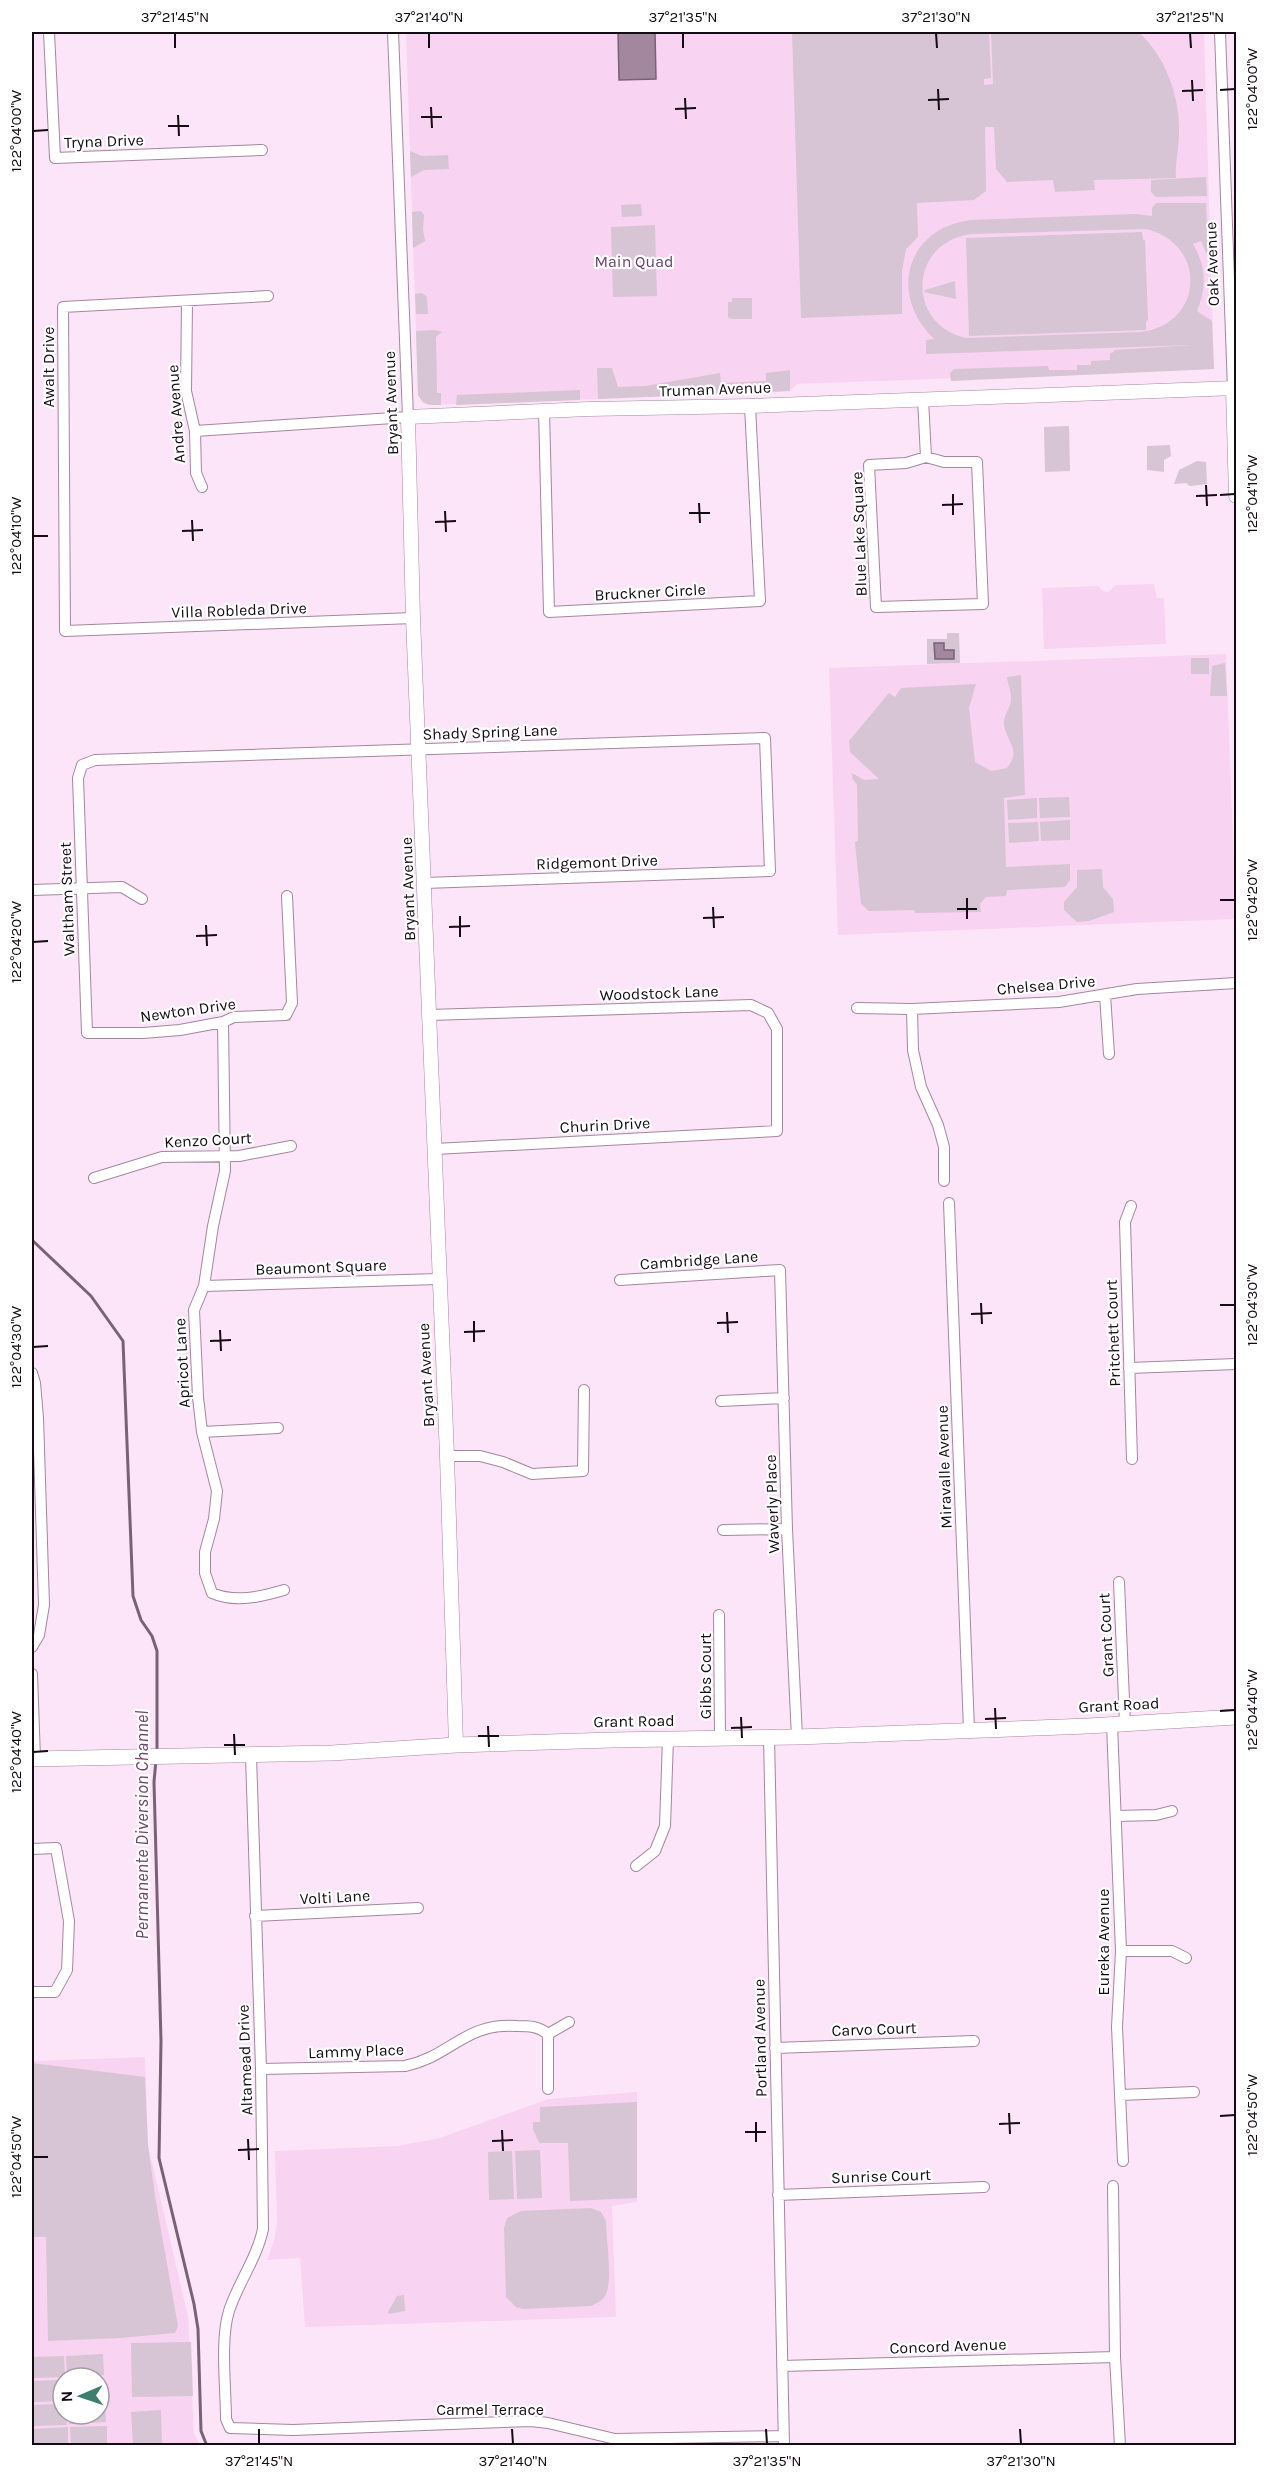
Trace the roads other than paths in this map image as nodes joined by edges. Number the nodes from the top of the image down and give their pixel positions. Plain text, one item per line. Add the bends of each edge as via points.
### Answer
1 (49, 32) edge
2 (393, 32) edge
3 (1220, 32) edge
4 (262, 150) dead end
5 (268, 296) dead end
6 (187, 302) junction
7 (1234, 389) edge
8 (923, 399) junction
9 (750, 406) junction
10 (544, 410) junction
11 (408, 417) junction
12 (195, 431) junction
13 (926, 457) junction
14 (202, 487) dead end
15 (1236, 496) edge
16 (413, 618) junction
17 (65, 631) joint
18 (420, 750) junction
19 (82, 765) joint
20 (770, 871) joint
21 (425, 883) junction
22 (82, 888) junction
23 (32, 890) edge
24 (287, 896) dead end
25 (142, 898) dead end
26 (1236, 983) edge
27 (1105, 995) junction
28 (857, 1008) dead end
29 (912, 1008) junction
30 (429, 1015) junction
31 (223, 1022) junction
32 (87, 1033) joint
33 (1109, 1054) dead end
34 (777, 1131) joint
35 (291, 1146) dead end
36 (435, 1149) junction
37 (226, 1156) junction
38 (94, 1178) dead end
39 (944, 1181) dead end
40 (949, 1203) dead end
41 (1131, 1206) dead end
42 (780, 1270) joint
43 (438, 1279) junction
44 (620, 1280) dead end
45 (204, 1286) junction
46 (1236, 1364) edge
47 (1129, 1368) junction
48 (32, 1373) edge
49 (584, 1390) dead end
50 (784, 1398) junction
51 (721, 1401) dead end
52 (35, 1419) edge
53 (278, 1428) dead end
54 (202, 1432) junction
55 (447, 1456) junction
56 (1132, 1459) dead end
57 (787, 1529) junction
58 (723, 1530) dead end
59 (37, 1544) edge
60 (1119, 1582) dead end
61 (284, 1590) dead end
62 (719, 1615) dead end
63 (32, 1647) edge
64 (32, 1674) edge
65 (1236, 1717) edge
66 (1119, 1724) junction
67 (969, 1730) junction
68 (769, 1737) junction
69 (797, 1737) junction
70 (720, 1738) junction
71 (668, 1739) junction
72 (456, 1745) junction
73 (251, 1755) junction
74 (33, 1759) edge
75 (1172, 1811) dead end
76 (1116, 1816) junction
77 (32, 1849) edge
78 (636, 1866) dead end
79 (418, 1908) dead end
80 (255, 1916) junction
81 (1121, 1951) junction
82 (1186, 1958) dead end
83 (32, 1992) edge
84 (569, 2022) dead end
85 (548, 2034) junction
86 (974, 2041) dead end
87 (775, 2048) junction
88 (261, 2068) junction
89 (548, 2089) dead end
90 (1194, 2092) dead end
91 (1120, 2095) junction
92 (1123, 2161) dead end
93 (1113, 2186) dead end
94 (984, 2187) dead end
95 (778, 2195) junction
96 (1115, 2357) junction
97 (782, 2366) junction
98 (230, 2428) joint
99 (784, 2441) edge
100 (1120, 2445) edge

1 - 4 street, Tryna Drive via 55,158
2 - 11 street, Bryant Avenue
3 - 7 street, Oak Avenue
5 - 6 street, Awalt Drive
6 - 12 street, Andre Avenue via 186,391
6 - 17 street, Awalt Drive via 63,308
7 - 8 street, Truman Avenue
7 - 15 street, Oak Avenue
8 - 9 street, Truman Avenue
8 - 13 street
9 - 10 street, Truman Avenue
9 - 10 street, Bruckner Circle via 760,601 549,612
10 - 11 street, Truman Avenue
11 - 12 street, Truman Avenue
11 - 16 street, Bryant Avenue
12 - 14 street, Andre Avenue via 196,473
13 - 13 street, Blue Lake Square via 944,462 977,462 983,604 876,607 869,465 906,463
16 - 17 street, Villa Robleda Drive
16 - 18 street, Bryant Avenue
18 - 19 street, Shady Spring Lane via 95,760
18 - 20 street, Shady Spring Lane via 765,738
18 - 21 street, Bryant Avenue
19 - 22 street, Waltham Street via 78,778
20 - 21 street, Ridgemont Drive
21 - 30 street, Bryant Avenue
22 - 23 street
22 - 25 street via 122,887
22 - 32 street, Waltham Street
24 - 31 street, Newton Drive via 290,1011 278,1017 234,1017
26 - 27 street, Chelsea Drive via 1137,988
27 - 29 street, Chelsea Drive via 1059,1002
27 - 33 street
28 - 29 street, Chelsea Drive
29 - 39 street via 913,1050 921,1087 944,1148
30 - 34 street, Woodstock Lane via 751,1005 768,1013 777,1029
30 - 36 street, Bryant Avenue
31 - 32 street, Newton Drive via 143,1034
31 - 37 street, Apricot Lane
34 - 36 street, Churin Drive
35 - 37 street, Kenzo Court
36 - 43 street, Bryant Avenue
37 - 38 street, Kenzo Court via 162,1157
37 - 45 street, Apricot Lane
40 - 67 street, Miravalle Avenue
41 - 47 street, Pritchett Court via 1125,1222
42 - 44 street, Cambridge Lane
42 - 50 street, Waverly Place
43 - 45 street, Beaumont Square
43 - 55 street, Bryant Avenue
45 - 54 street, Apricot Lane via 194,1311
46 - 47 street
47 - 56 street, Pritchett Court
48 - 52 street
49 - 55 street via 583,1471 532,1474 480,1456
50 - 51 street
50 - 57 street, Waverly Place
52 - 59 street
53 - 54 street
54 - 61 street, Apricot Lane via 217,1491 206,1552 205,1573 212,1593 226,1599
55 - 72 street, Bryant Avenue
57 - 58 street
57 - 69 street, Waverly Place
59 - 63 street via 44,1605 39,1635
60 - 66 street, Grant Court
62 - 70 street, Gibbs Court
64 - 74 street
65 - 66 main road, Grant Road
66 - 67 main road, Grant Road
66 - 76 street, Eureka Avenue
67 - 69 main road, Grant Road
68 - 69 main road, Grant Road
68 - 70 main road, Grant Road
68 - 87 street, Portland Avenue
70 - 71 main road, Grant Road
71 - 72 main road, Grant Road
71 - 78 street via 665,1826 655,1851
72 - 73 main road, Grant Road
73 - 74 main road, Grant Road
73 - 80 street, Altamead Drive
75 - 76 street
76 - 81 street, Eureka Avenue
77 - 83 street via 56,1848 69,1922 68,1970 55,1992
79 - 80 street, Volti Lane
80 - 88 street, Altamead Drive
81 - 82 street via 1172,1951
81 - 91 street, Eureka Avenue via 1117,2027
84 - 85 street
85 - 88 street, Lammy Place via 536,2027 483,2028 423,2061 405,2066
85 - 89 street
86 - 87 street, Carvo Court
87 - 95 street, Portland Avenue
88 - 98 street, Altamead Drive via 263,2229 227,2320 226,2419
90 - 91 street
91 - 92 street, Eureka Avenue
93 - 96 street
94 - 95 street, Sunrise Court
95 - 97 street, Portland Avenue
96 - 97 street, Concord Avenue
96 - 100 street
97 - 99 street, Portland Avenue
98 - 99 street, Carmel Terrace via 293,2430 531,2421 615,2439

